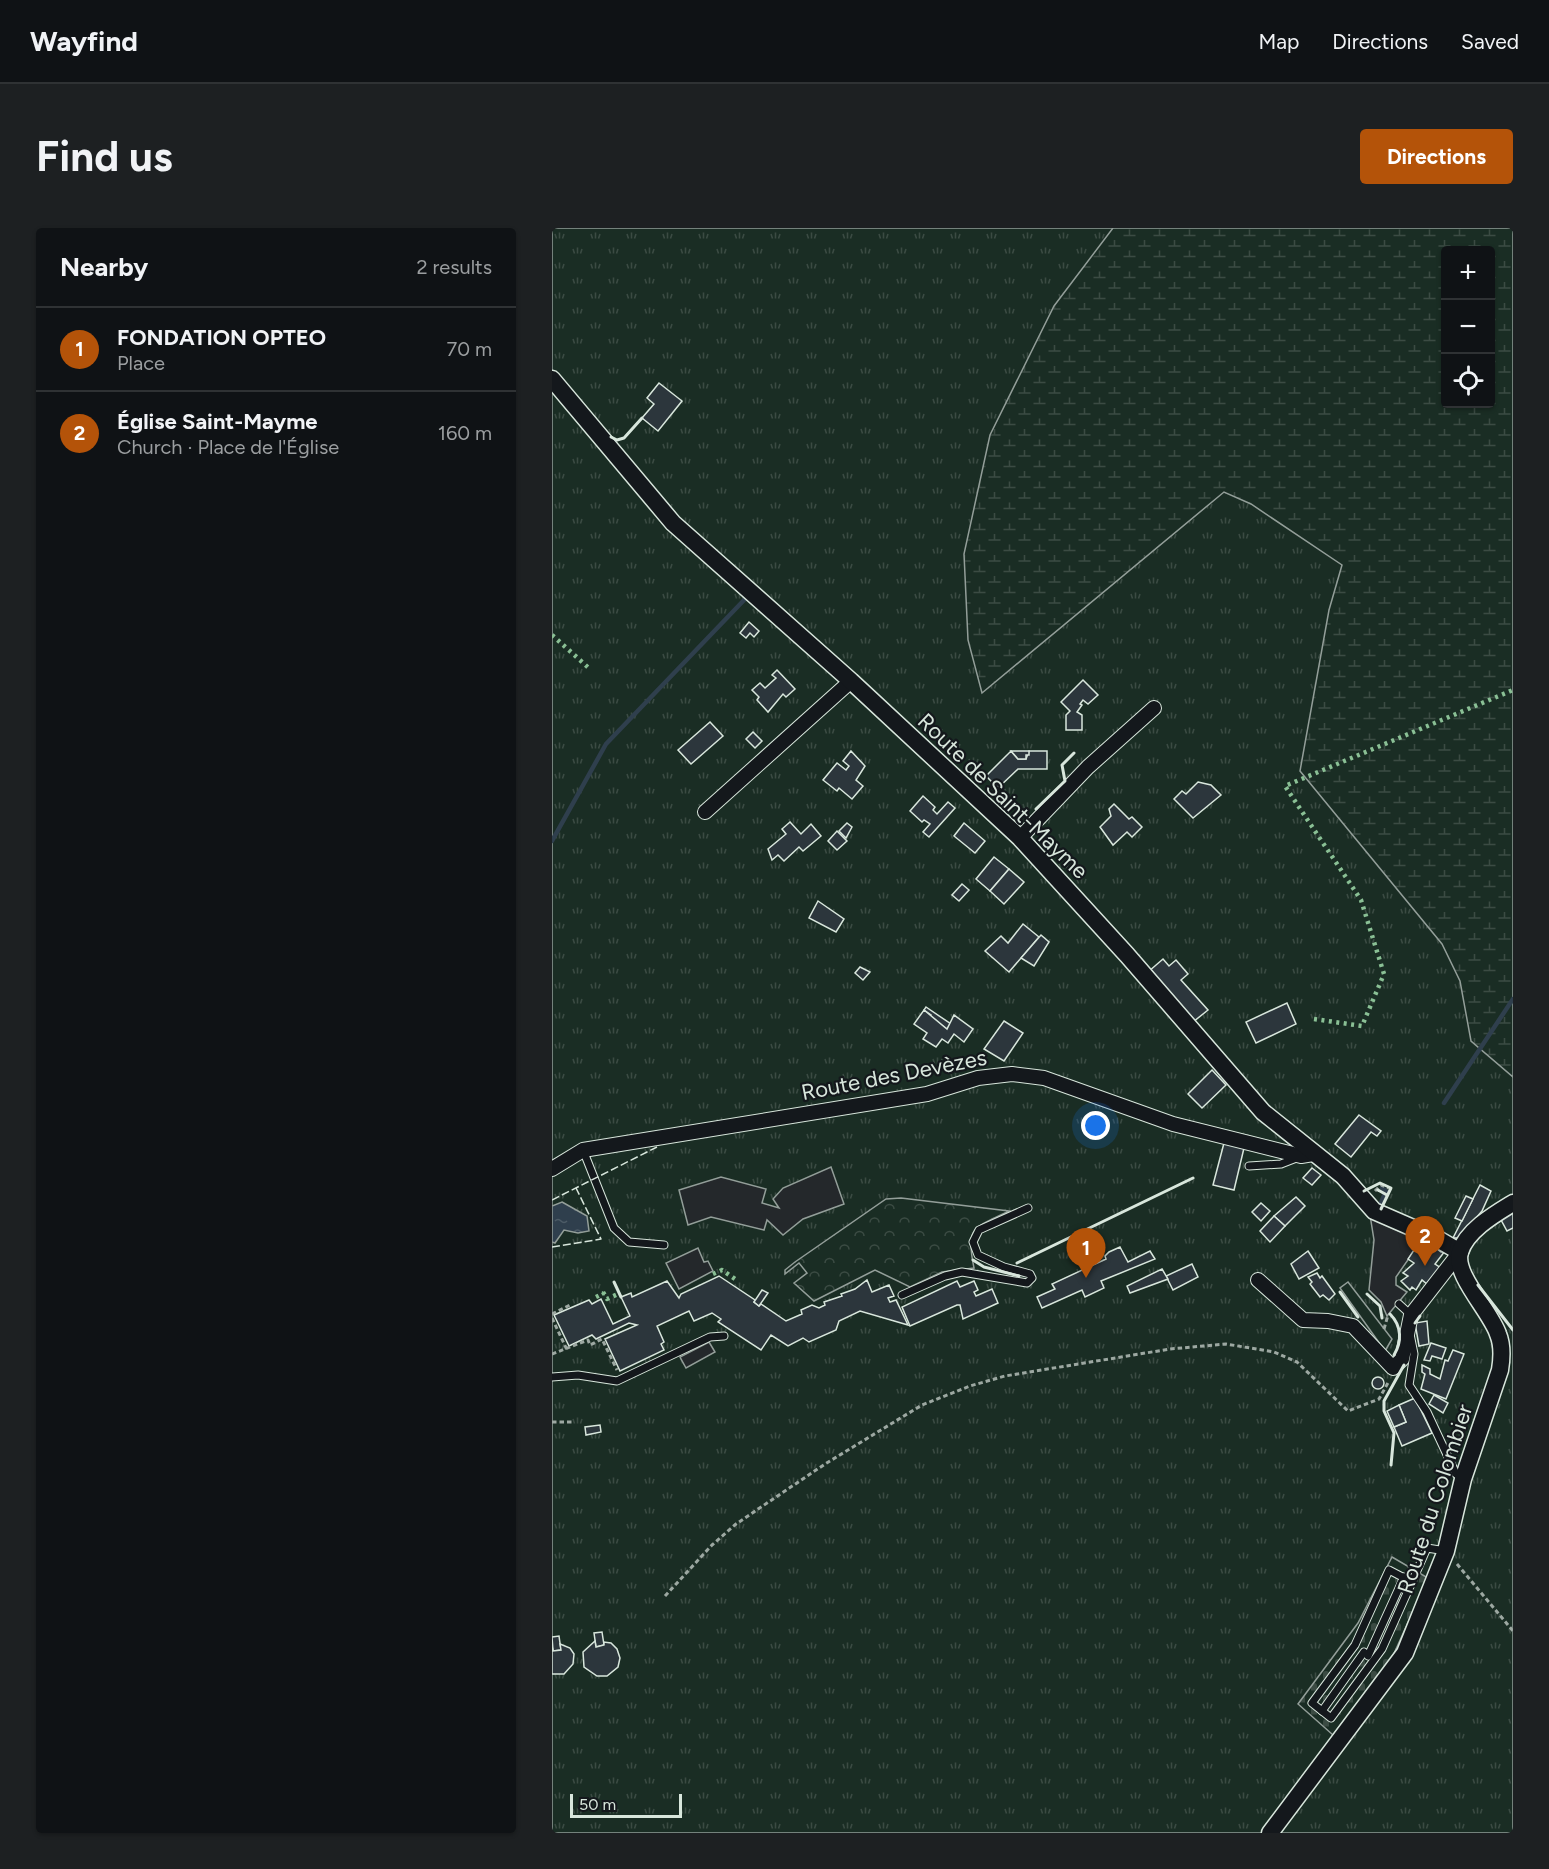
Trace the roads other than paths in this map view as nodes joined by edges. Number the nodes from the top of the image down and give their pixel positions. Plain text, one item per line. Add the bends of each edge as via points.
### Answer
1 (552, 379) edge
2 (851, 681) junction
3 (1154, 708) dead end
4 (705, 812) dead end
5 (1020, 838) junction
6 (583, 1150) junction
7 (1307, 1155) junction
8 (1249, 1166) dead end
9 (552, 1169) edge
10 (1513, 1203) edge
11 (1028, 1208) dead end
12 (664, 1245) dead end
13 (1460, 1252) junction
14 (1258, 1280) dead end
15 (902, 1295) dead end
16 (1399, 1304) dead end
17 (1411, 1315) junction
18 (1410, 1333) junction
19 (724, 1336) dead end
20 (552, 1377) edge
21 (1463, 1479) junction
22 (1446, 1551) junction
23 (1404, 1577) junction
24 (1412, 1582) junction
25 (1355, 1645) junction
26 (1369, 1656) junction
27 (1322, 1711) junction
28 (1270, 1833) edge

1 - 2 street, Route de Saint-Mayme via 673,523
2 - 4 street
2 - 5 street, Route de Saint-Mayme
3 - 5 street via 1091,764
5 - 7 street, Route de Saint-Mayme via 1263,1112
6 - 7 street, Route des Devèzes via 927,1094 978,1078 1012,1074 1044,1078 1173,1124
6 - 9 street, Route des Devèzes
6 - 12 lane via 614,1228 629,1242
7 - 8 lane via 1281,1164
7 - 13 street, Route de Saint-Mayme via 1343,1176 1374,1211
10 - 13 street via 1486,1220
11 - 15 lane via 979,1230 973,1242 978,1256 1030,1274 1028,1283 962,1272
13 - 17 street
13 - 21 street, Route du Colombier via 1460,1266 1494,1323 1502,1354
14 - 18 street via 1303,1320 1353,1326 1393,1368 1402,1359
16 - 17 lane
17 - 18 street
18 - 21 lane via 1414,1354 1409,1384 1456,1474
19 - 20 lane via 710,1337 621,1379
21 - 22 street, Route du Colombier
22 - 24 lane via 1427,1548
22 - 28 street, Route du Colombier via 1405,1653
23 - 24 lane
23 - 25 lane via 1389,1570
23 - 26 lane
24 - 26 lane via 1382,1649
25 - 26 lane
25 - 27 lane via 1312,1703
26 - 27 lane
26 - 27 lane via 1331,1718

